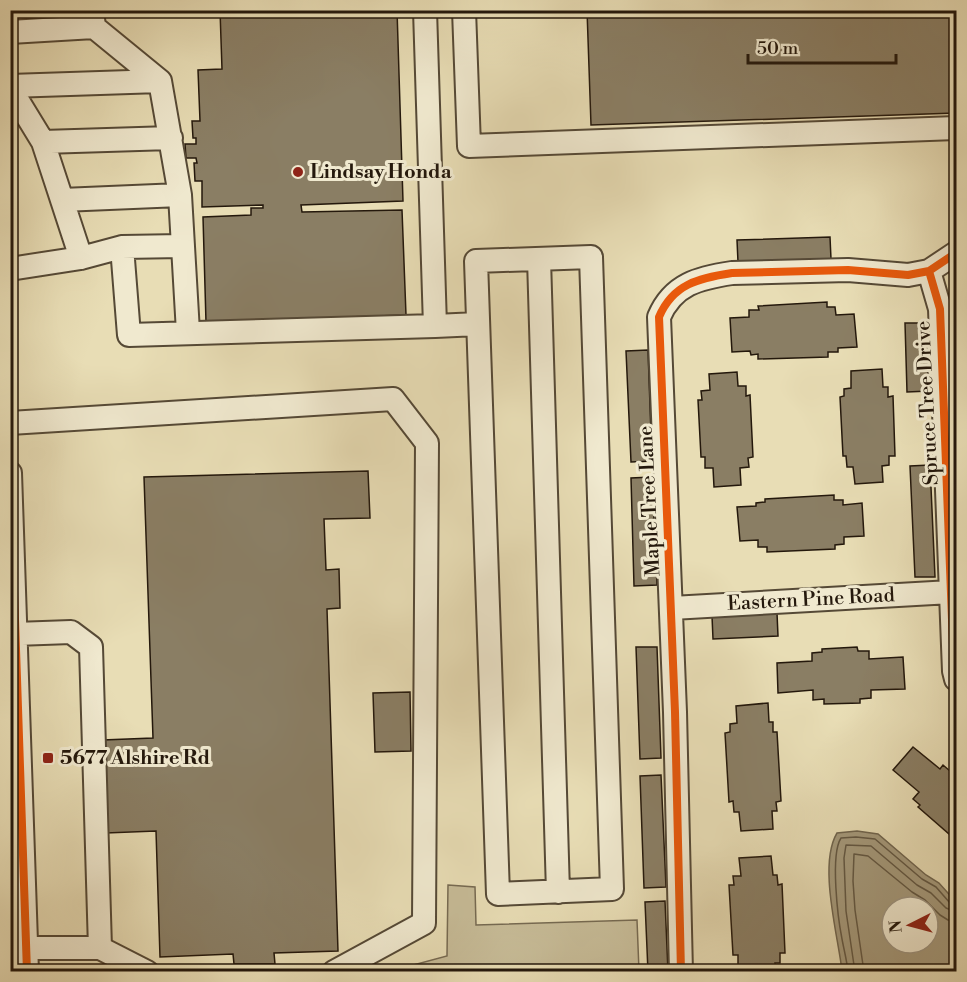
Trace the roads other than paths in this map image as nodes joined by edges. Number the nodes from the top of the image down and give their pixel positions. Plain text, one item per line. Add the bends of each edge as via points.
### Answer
1 (425, 10) edge
2 (464, 10) edge
3 (93, 19) edge
4 (10, 32) edge
5 (160, 81) junction
6 (10, 87) edge
7 (957, 128) edge
8 (171, 138) junction
9 (43, 142) junction
10 (180, 195) junction
11 (62, 200) junction
12 (182, 246) junction
13 (122, 247) junction
14 (957, 253) edge
15 (81, 258) junction
16 (538, 259) junction
17 (10, 269) edge
18 (929, 271) junction
19 (478, 324) junction
20 (435, 326) junction
21 (188, 332) junction
22 (10, 423) edge
23 (10, 473) edge
24 (951, 592) junction
25 (672, 608) junction
26 (15, 634) junction
27 (957, 679) edge
28 (16, 781) edge
29 (558, 892) junction
30 (26, 948) junction
31 (100, 948) junction
32 (27, 972) edge
33 (147, 972) edge
34 (334, 972) edge
35 (681, 972) edge

1 - 20 street
2 - 7 street via 469,146
3 - 4 street
3 - 5 street
5 - 6 street
5 - 8 street
6 - 9 street
8 - 9 street
8 - 10 street
9 - 11 street
10 - 11 street
10 - 12 street
11 - 15 street
12 - 13 street
12 - 21 street
13 - 15 street
13 - 21 street via 129,335
14 - 18 street
15 - 17 street
16 - 19 street via 476,261
16 - 29 street
16 - 29 street via 591,257 612,878 612,890
18 - 24 street, Spruce Tree Drive via 940,309
18 - 25 street, Maple Tree Lane via 908,275 848,270 732,273 684,286 664,305 659,317
19 - 20 street
19 - 29 street via 498,894
20 - 21 street
22 - 34 street via 393,399 427,443 424,923
23 - 26 street
24 - 25 street, Eastern Pine Road
24 - 27 street, Spruce Tree Drive
25 - 35 street, Maple Tree Lane
26 - 28 street
26 - 31 street via 71,632 91,647
28 - 30 street
30 - 31 street
30 - 32 street
31 - 33 street

